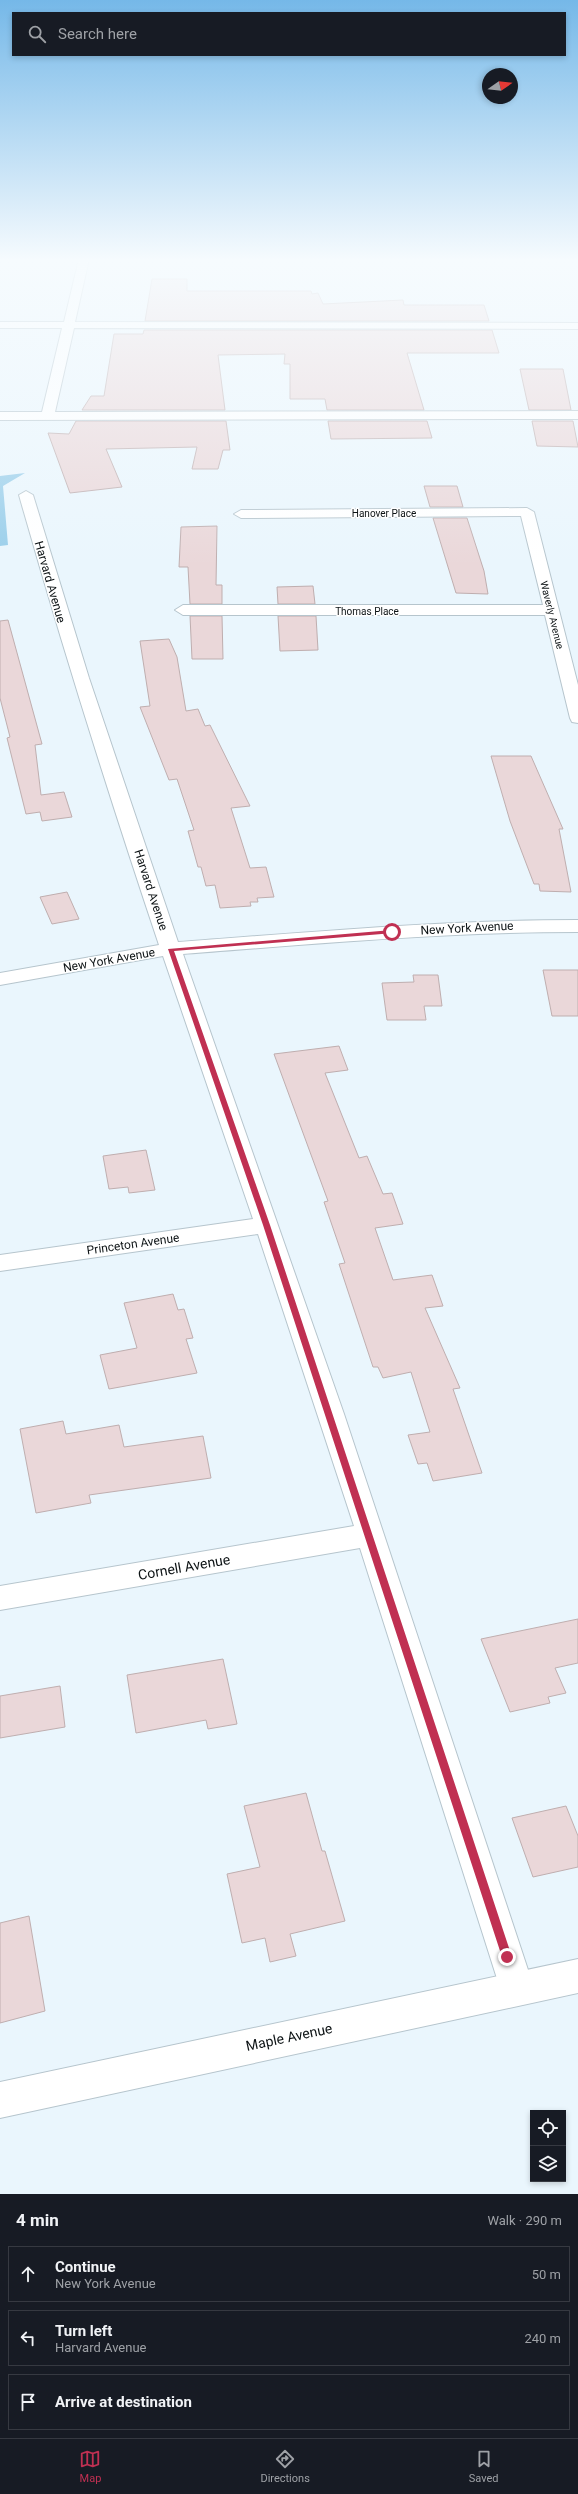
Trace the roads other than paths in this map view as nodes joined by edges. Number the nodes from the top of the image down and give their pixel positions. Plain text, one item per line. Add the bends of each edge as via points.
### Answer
1 (61, 361) edge
2 (48, 415) junction
3 (578, 415) edge
4 (0, 416) edge
5 (26, 496) dead end
6 (527, 512) joint
7 (241, 514) dead end
8 (183, 610) dead end
9 (551, 610) junction
10 (578, 718) edge
11 (578, 926) edge
12 (171, 949) junction
13 (0, 979) edge
14 (267, 1225) junction
15 (0, 1263) edge
16 (369, 1536) junction
17 (0, 1598) edge
18 (578, 1976) edge
19 (517, 1988) junction
20 (0, 2100) edge

1 - 2 street
2 - 3 street
2 - 4 street
5 - 12 street, Harvard Avenue via 58,612
6 - 7 street, Hanover Place
6 - 9 street, Waverly Avenue
8 - 9 street, Thomas Place
9 - 10 street, Waverly Avenue
11 - 12 street, New York Avenue via 513,926 392,932
12 - 13 street, New York Avenue
12 - 14 street, Harvard Avenue
14 - 15 street, Princeton Avenue
14 - 16 street, Harvard Avenue
16 - 17 street, Cornell Avenue
16 - 19 street, Harvard Avenue
18 - 19 street, Maple Avenue
19 - 20 street, Maple Avenue

